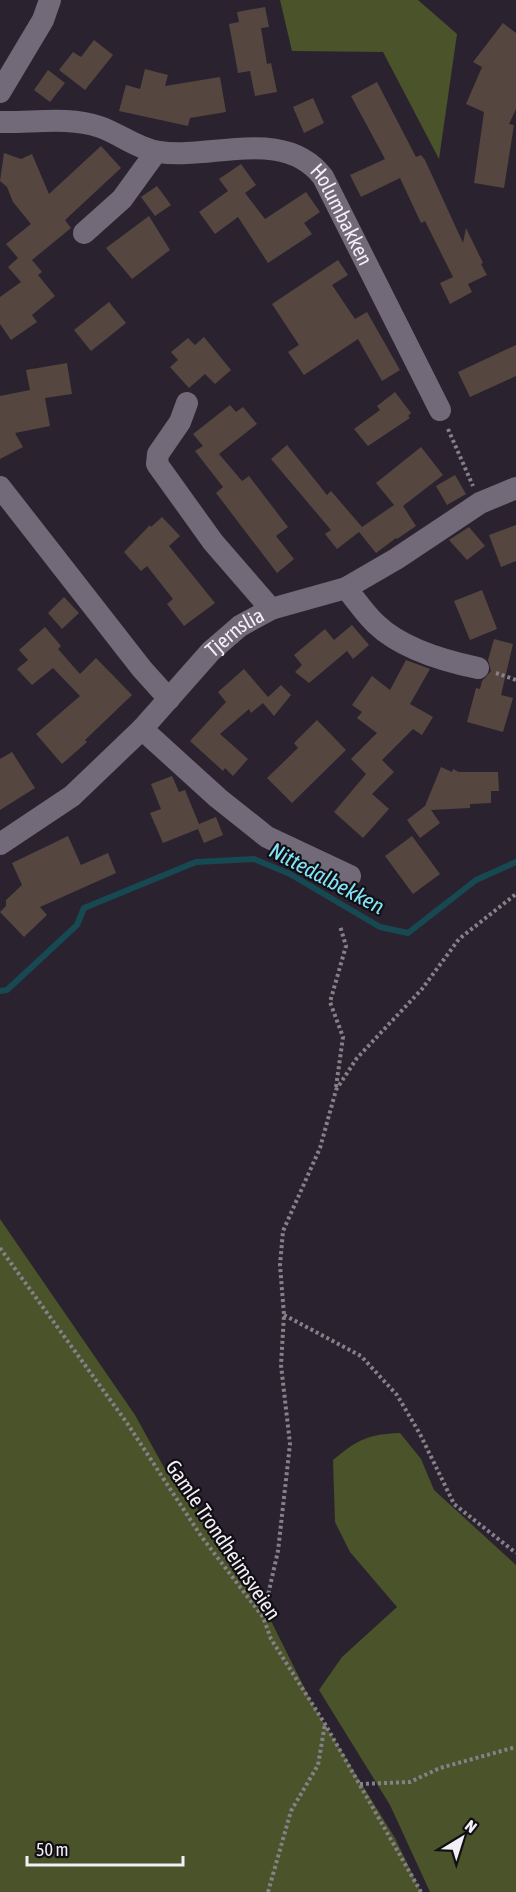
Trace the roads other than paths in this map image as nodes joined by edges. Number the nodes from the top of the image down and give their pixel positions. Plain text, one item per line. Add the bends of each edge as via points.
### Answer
1 (50, 0) edge
2 (0, 92) edge
3 (0, 122) edge
4 (156, 152) junction
5 (84, 233) dead end
6 (187, 403) dead end
7 (440, 411) road end
8 (0, 487) edge
9 (516, 488) edge
10 (346, 588) junction
11 (272, 609) junction
12 (478, 668) dead end
13 (169, 699) junction
14 (142, 729) junction
15 (0, 844) edge
16 (350, 876) dead end

1 - 2 street via 43,20
3 - 4 street, Holumbakken via 80,123 100,127
4 - 5 street via 117,204
4 - 7 street, Holumbakken via 254,148 290,154 315,166
6 - 11 street via 180,422 158,454 157,464 213,542
8 - 13 street
9 - 10 street, Tjernslia via 480,503
10 - 11 street, Tjernslia
10 - 12 street via 375,624 394,638 449,662
11 - 13 street, Tjernslia via 240,626 211,651
13 - 14 street, Tjernslia
14 - 15 street, Tjernslia via 72,796
14 - 16 street via 267,837

